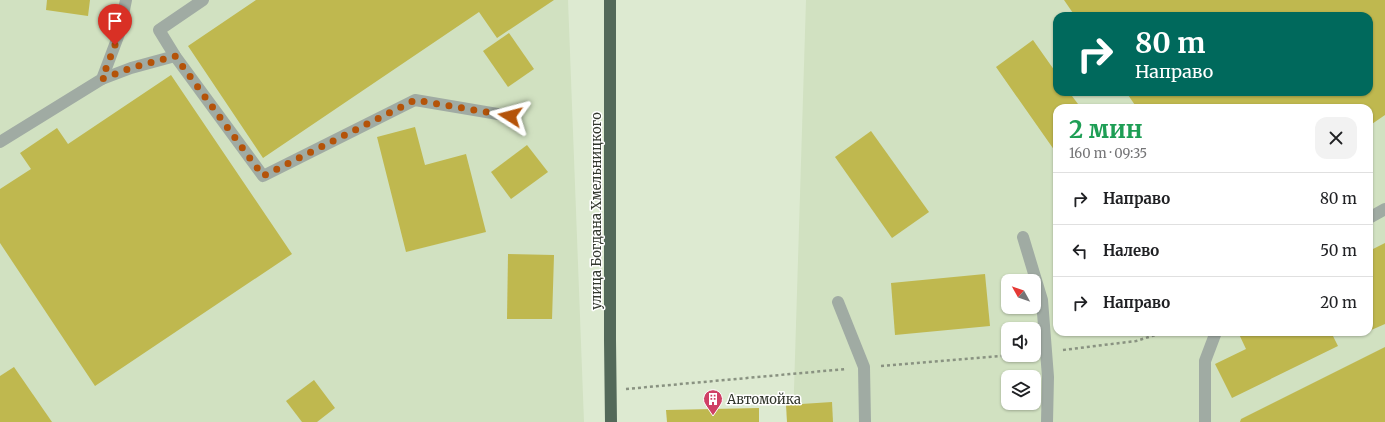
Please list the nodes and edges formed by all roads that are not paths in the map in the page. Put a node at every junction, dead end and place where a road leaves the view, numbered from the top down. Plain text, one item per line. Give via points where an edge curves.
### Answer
1 (126, 0) edge
2 (203, 0) edge
3 (610, 0) edge
4 (175, 56) junction
5 (102, 79) junction
6 (510, 116) dead end
7 (0, 142) edge
8 (1385, 209) edge
9 (1373, 216) edge
10 (1022, 237) dead end
11 (838, 302) dead end
12 (1214, 336) edge
13 (611, 422) edge
14 (865, 422) edge
15 (1047, 422) edge
16 (1205, 422) edge

1 - 5 lane via 119,34
2 - 4 lane via 159,30
3 - 13 highway, улица Богдана Хмельницкого
4 - 5 lane
4 - 6 lane via 263,176 415,100
5 - 7 lane
8 - 9 lane
10 - 15 lane via 1042,300 1048,377
11 - 14 lane via 864,367
12 - 16 lane via 1204,361

